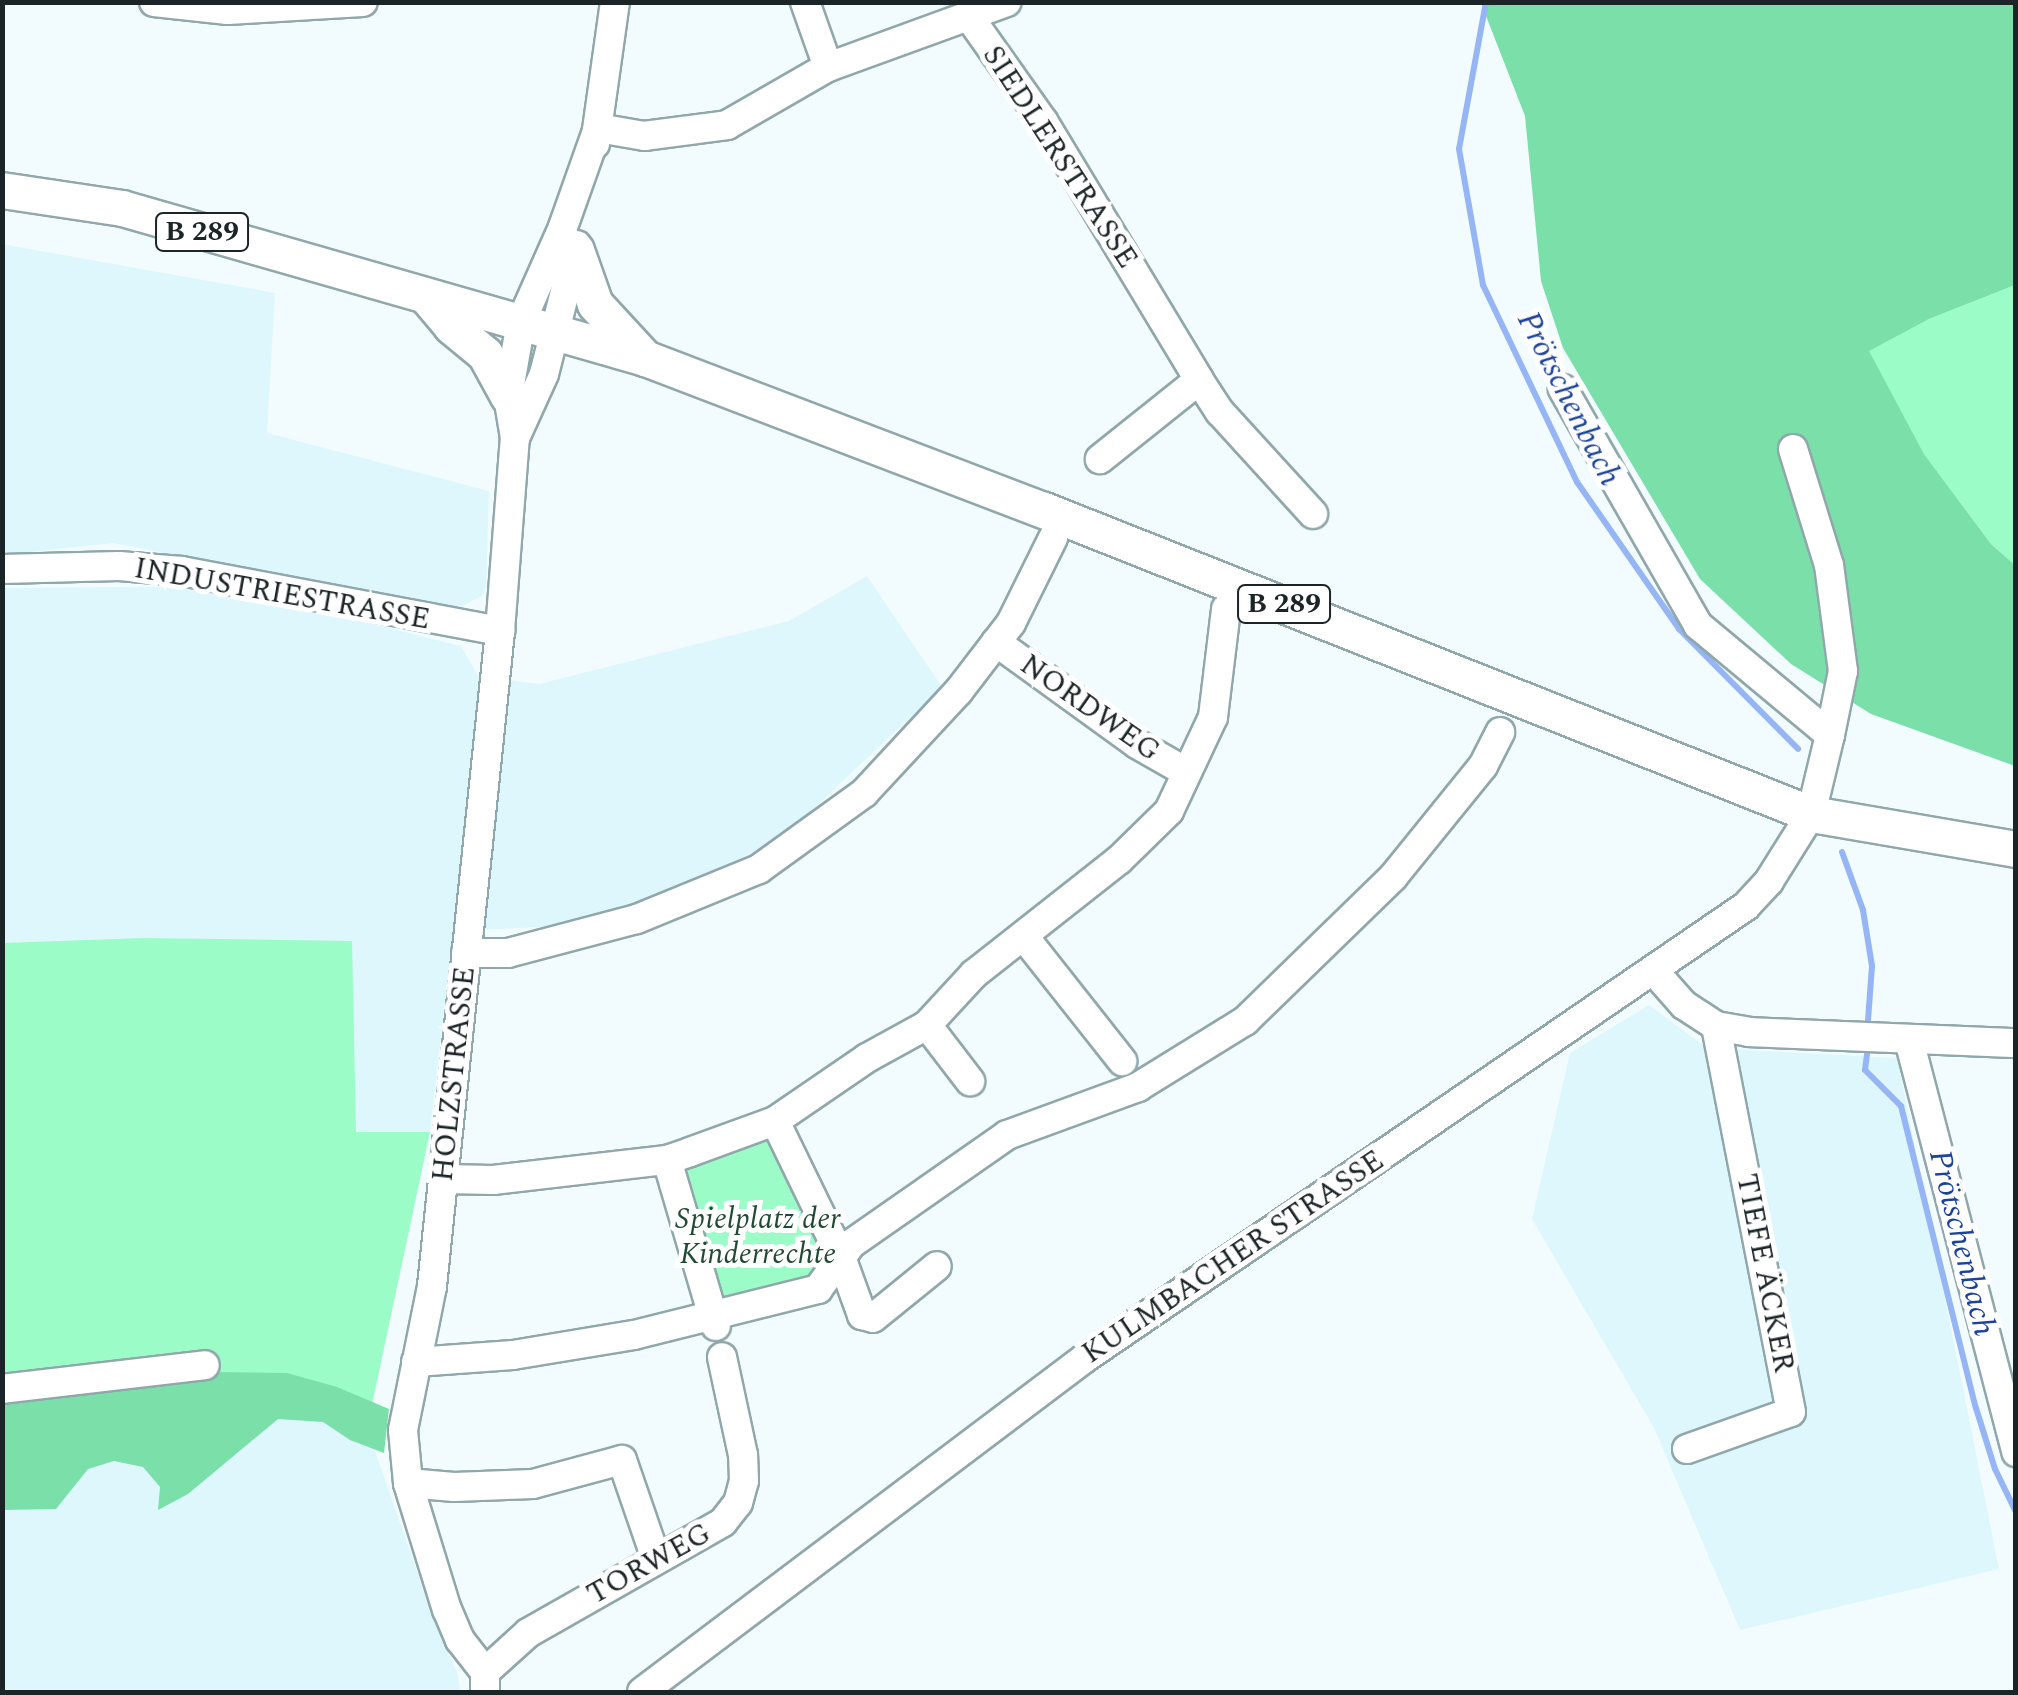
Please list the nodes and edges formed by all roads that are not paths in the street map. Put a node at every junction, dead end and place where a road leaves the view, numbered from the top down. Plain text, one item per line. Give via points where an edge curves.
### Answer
1 (154, 2) edge
2 (363, 2) edge
3 (616, 2) edge
4 (805, 2) edge
5 (1007, 2) edge
6 (970, 18) junction
7 (828, 67) junction
8 (598, 128) junction
9 (2, 190) edge
10 (576, 250) junction
11 (426, 296) junction
12 (521, 322) junction
13 (556, 332) junction
14 (645, 358) junction
15 (1199, 380) junction
16 (1562, 389) dead end
17 (508, 396) junction
18 (515, 438) junction
19 (1793, 450) dead end
20 (1100, 459) dead end
21 (1313, 514) dead end
22 (1053, 538) dead end
23 (2, 569) edge
24 (1226, 609) dead end
25 (500, 630) junction
26 (996, 642) junction
27 (1500, 732) dead end
28 (1830, 735) junction
29 (1186, 772) junction
30 (1811, 814) junction
31 (2016, 849) edge
32 (1025, 938) junction
33 (466, 953) junction
34 (1653, 970) junction
35 (927, 1025) junction
36 (1716, 1026) junction
37 (1909, 1040) junction
38 (2016, 1043) edge
39 (1122, 1061) dead end
40 (970, 1081) dead end
41 (776, 1121) junction
42 (668, 1160) junction
43 (444, 1180) junction
44 (841, 1258) junction
45 (937, 1266) dead end
46 (716, 1321) junction
47 (722, 1357) dead end
48 (416, 1362) junction
49 (206, 1365) dead end
50 (2, 1389) edge
51 (1687, 1449) dead end
52 (2016, 1452) edge
53 (408, 1482) junction
54 (656, 1558) junction
55 (485, 1682) edge
56 (642, 1692) edge

1 - 2 street via 228,10
3 - 8 street
4 - 7 street
5 - 6 street
6 - 7 street, SIEDLERSTRASSE
6 - 15 street, SIEDLERSTRASSE via 1043,121
7 - 8 street, SIEDLERSTRASSE via 727,125 644,136
8 - 10 street, HOLZSTRASSE
8 - 12 street, HOLZSTRASSE
9 - 11 main road, B 289 via 122,208
10 - 13 street, HOLZSTRASSE
10 - 14 main road, B 289 via 594,304
11 - 12 main road, B 289
11 - 17 main road via 485,354
12 - 13 main road, B 289
12 - 17 street, HOLZSTRASSE
13 - 14 main road, B 289
13 - 18 street, HOLZSTRASSE
14 - 30 main road, B 289
15 - 20 street
15 - 21 street, SIEDLERSTRASSE
16 - 28 street via 1698,625
17 - 18 street, HOLZSTRASSE
18 - 25 street, HOLZSTRASSE
19 - 28 street, KULMBACHER STRASSE via 1829,565 1843,671
22 - 26 street
23 - 25 street, INDUSTRIESTRASSE via 182,572
24 - 29 street via 1213,717
25 - 33 street, HOLZSTRASSE
26 - 29 street, NORDWEG
26 - 33 street via 864,793 760,869 637,919 508,953
27 - 44 street via 1483,766 1392,877 1245,1021 1138,1087 1007,1134 851,1244
28 - 30 street, KULMBACHER STRASSE
29 - 32 street via 1168,812
30 - 31 main road, B 289
30 - 34 street, KULMBACHER STRASSE via 1746,906
32 - 35 street via 974,974
32 - 39 street
33 - 43 street, HOLZSTRASSE
34 - 36 street
34 - 56 street, KULMBACHER STRASSE via 1085,1358
35 - 40 street
35 - 41 street
36 - 37 street
36 - 51 street, TIEFE ÄCKER via 1790,1412
37 - 38 street
37 - 52 street
41 - 42 street
41 - 44 street
42 - 43 street
42 - 46 street
43 - 48 street, HOLZSTRASSE
44 - 45 street via 862,1315 873,1318
44 - 46 street via 818,1290
46 - 48 street via 513,1355
47 - 54 street, TORWEG via 742,1456 738,1503 723,1522
48 - 53 street, HOLZSTRASSE via 403,1430
49 - 50 street
53 - 54 street via 533,1484 622,1460
53 - 55 street, HOLZSTRASSE via 447,1610
54 - 55 street, TORWEG via 528,1633

